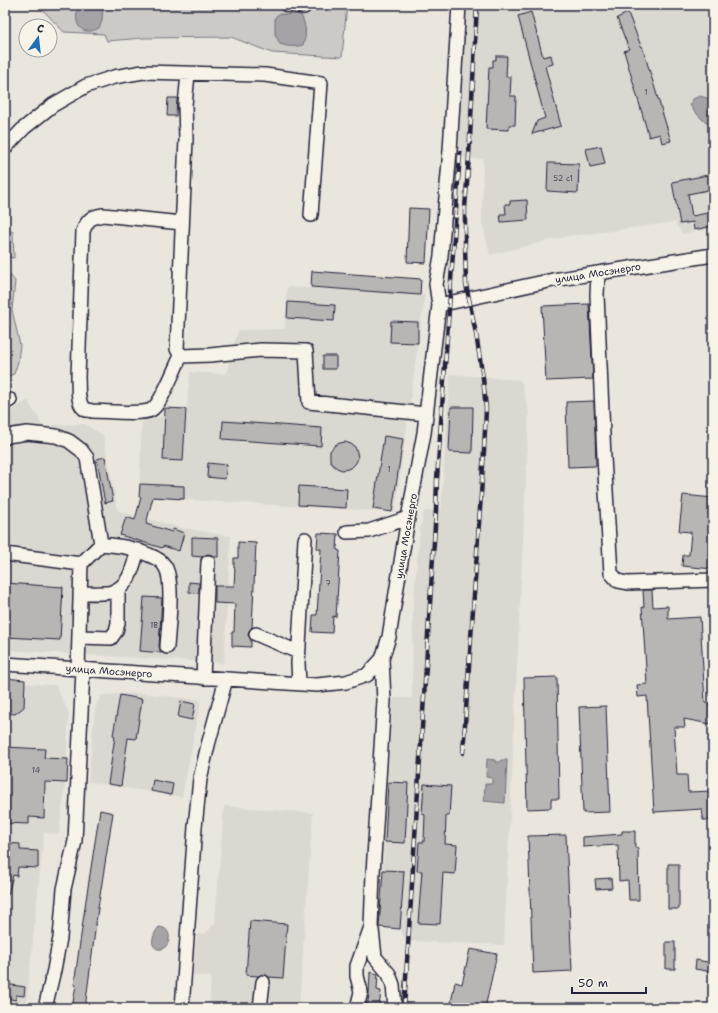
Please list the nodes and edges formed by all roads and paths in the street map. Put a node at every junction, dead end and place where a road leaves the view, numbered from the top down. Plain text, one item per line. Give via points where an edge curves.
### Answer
1 (287, 5) edge
2 (460, 5) edge
3 (304, 6) dead end
4 (188, 74) junction
5 (5, 148) edge
6 (311, 215) dead end
7 (182, 223) junction
8 (713, 255) edge
9 (598, 273) junction
10 (439, 305) junction
11 (181, 356) junction
12 (426, 414) junction
13 (5, 438) edge
14 (408, 518) junction
15 (347, 532) dead end
16 (304, 540) dead end
17 (102, 544) junction
18 (138, 550) junction
19 (5, 554) edge
20 (208, 562) dead end
21 (81, 564) junction
22 (713, 580) edge
23 (118, 589) junction
24 (80, 593) junction
25 (256, 634) dead end
26 (79, 638) junction
27 (167, 647) dead end
28 (298, 652) junction
29 (382, 659) junction
30 (5, 664) edge
31 (80, 669) junction
32 (203, 678) junction
33 (226, 679) junction
34 (299, 684) junction
35 (371, 927) junction
36 (263, 982) dead end
37 (45, 1008) edge
38 (182, 1008) edge
39 (260, 1008) edge
40 (357, 1008) edge
41 (395, 1008) edge

1 - 3 street
2 - 10 street via 441,256 436,284
4 - 5 street via 143,72 86,86 53,105 24,128
4 - 6 street via 265,75 321,83
4 - 7 street
7 - 11 street via 177,349
7 - 11 street via 103,215 87,222 83,230 78,371 81,406 92,411 144,412 153,409 159,402
8 - 9 street, улица Мосэнерго
9 - 10 street, улица Мосэнерго via 553,280
9 - 22 street via 604,458 611,573 618,581 628,583
10 - 12 street, улица Мосэнерго
11 - 12 street via 261,350 306,350 308,402
12 - 14 street, улица Мосэнерго
13 - 17 street via 27,433 56,436 81,450 86,458
14 - 15 street via 369,531
14 - 29 street, улица Мосэнерго via 389,637
16 - 28 street
17 - 18 street
17 - 21 street
18 - 23 street via 130,577
18 - 27 street via 155,558 164,565 169,574
19 - 21 street
20 - 32 street
21 - 24 street
23 - 24 street via 114,592
23 - 26 street via 118,623 111,638
24 - 26 street
25 - 28 street
26 - 31 street
28 - 34 street
29 - 34 street, улица Мосэнерго via 367,675 346,682
29 - 35 street via 384,702
30 - 31 street, улица Мосэнерго
31 - 32 street, улица Мосэнерго
31 - 37 street via 75,841 64,889 60,938
32 - 33 street, улица Мосэнерго
33 - 34 street, улица Мосэнерго
33 - 38 street via 200,779
35 - 40 street via 357,966 360,992
35 - 41 street via 374,957 388,974 393,985
36 - 39 street

